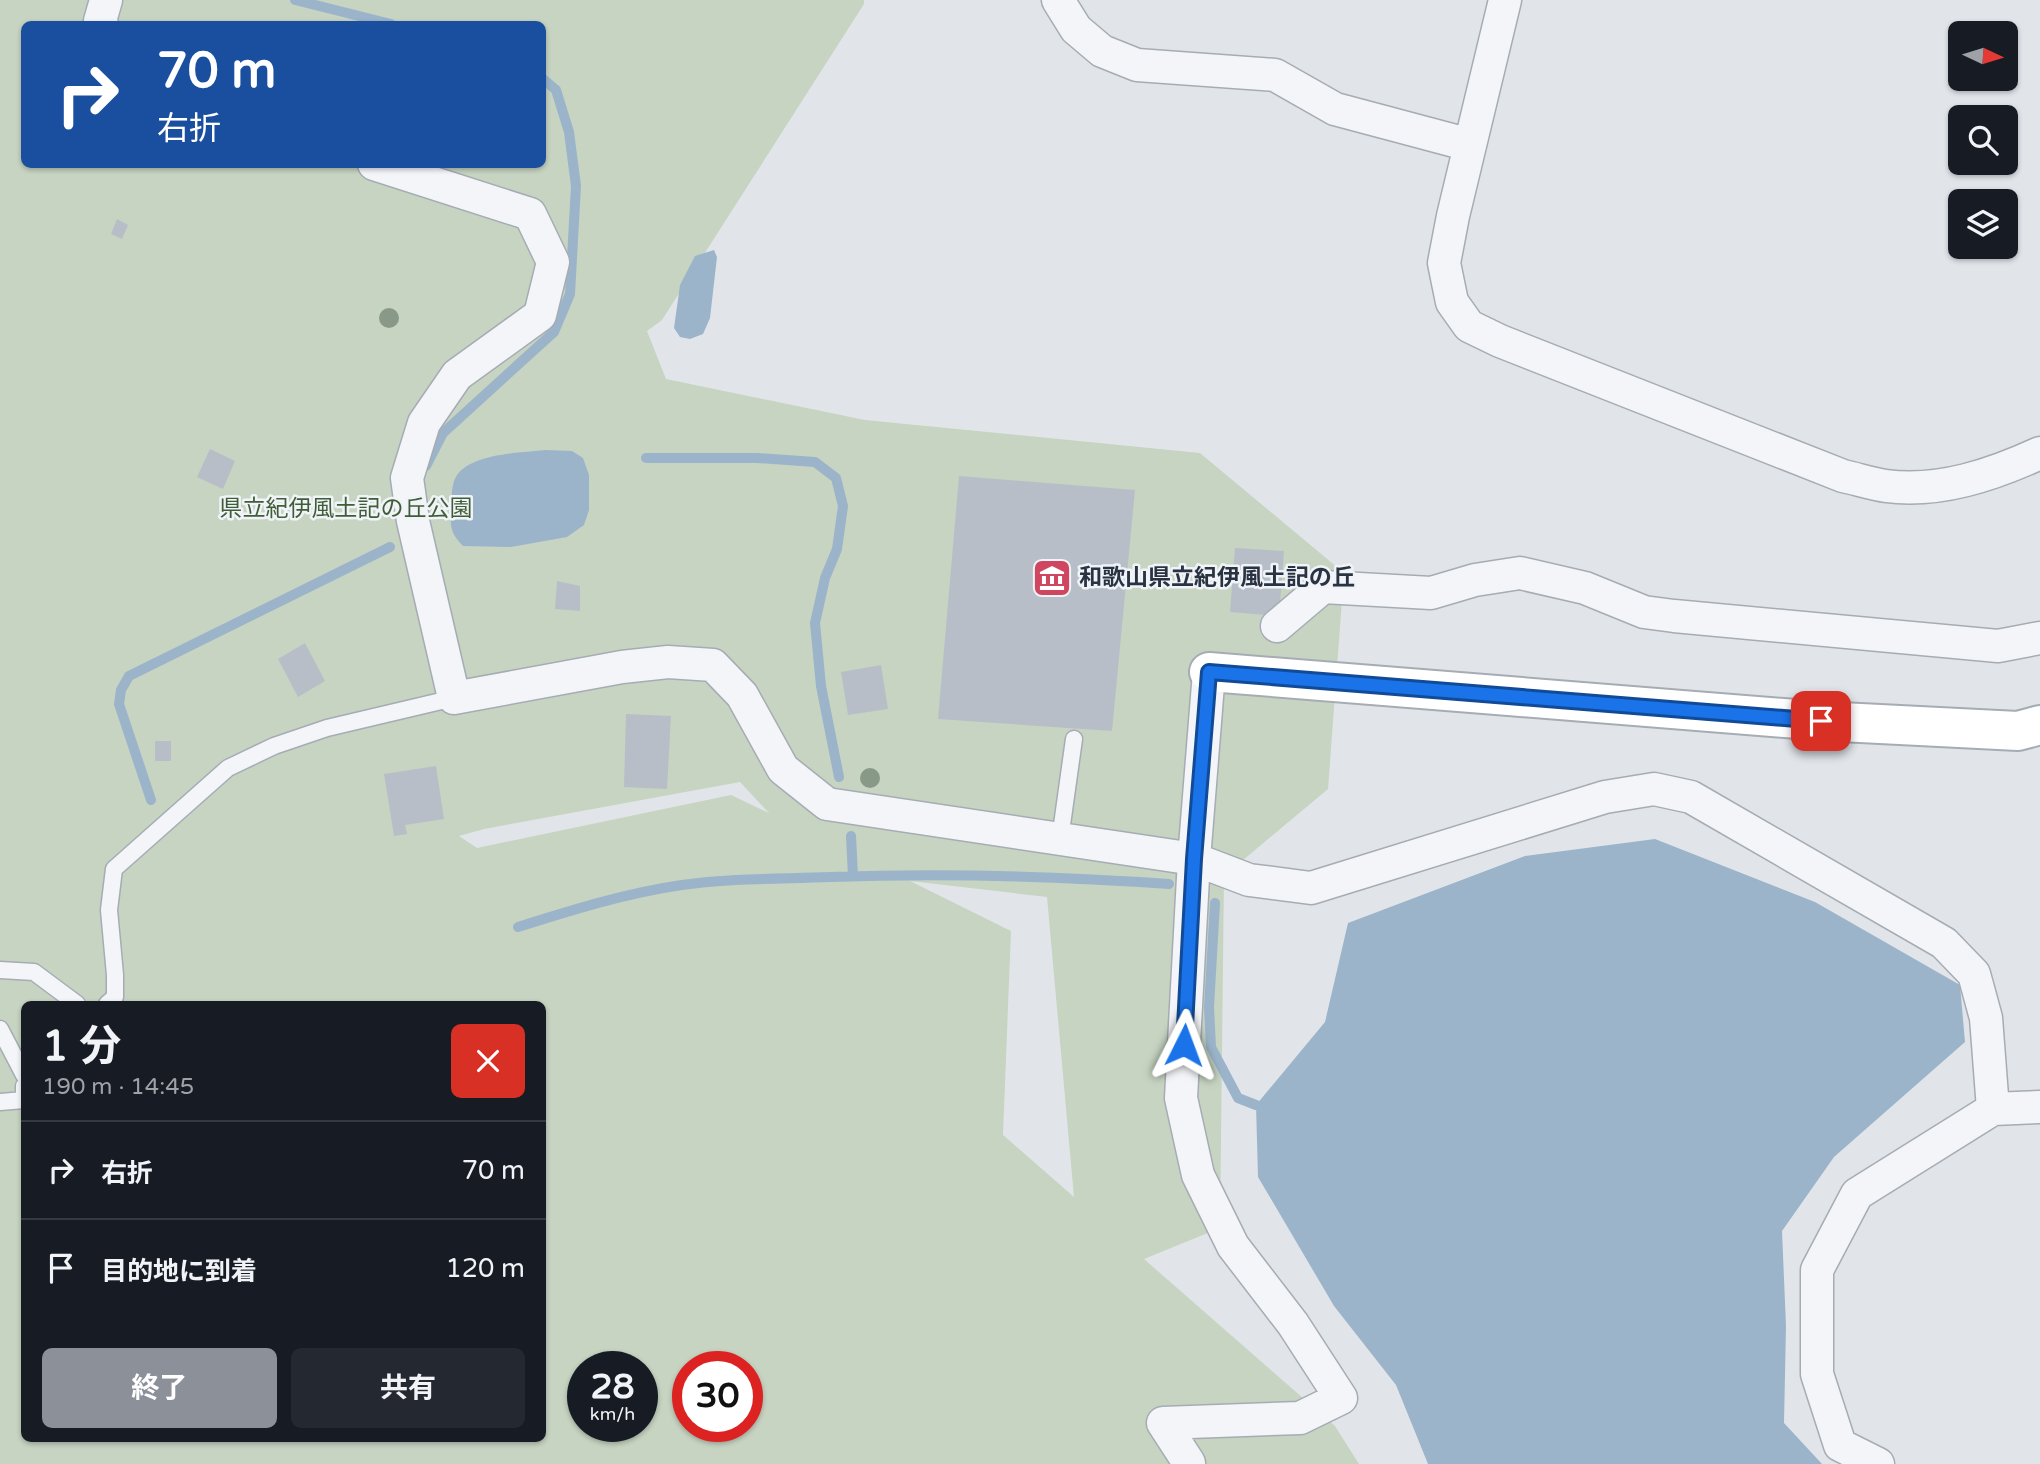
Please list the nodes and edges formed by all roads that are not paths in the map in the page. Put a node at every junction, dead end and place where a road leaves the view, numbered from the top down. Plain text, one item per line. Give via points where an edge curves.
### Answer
1 (106, 0) edge
2 (1058, 0) edge
3 (1505, 0) edge
4 (100, 21) edge
5 (1470, 145) junction
6 (386, 168) edge
7 (2040, 453) edge
8 (1277, 626) dead end
9 (2040, 638) edge
10 (1209, 672) joint
11 (454, 698) junction
12 (2040, 725) edge
13 (1074, 739) dead end
14 (1060, 839) junction
15 (1194, 859) junction
16 (0, 970) edge
17 (73, 1001) edge
18 (110, 1001) edge
19 (0, 1029) edge
20 (21, 1069) edge
21 (21, 1100) edge
22 (0, 1102) edge
23 (2040, 1107) edge
24 (1993, 1110) junction
25 (1189, 1463) edge
26 (1878, 1464) edge

1 - 4 street
2 - 5 street via 1076,29 1102,51 1137,65 1275,75 1335,109
3 - 5 street
5 - 7 street via 1444,263 1452,302 1469,326 1843,476 1886,486 1967,481
6 - 11 street via 530,214 554,262 540,315 457,375 424,423 407,478
8 - 9 street via 1323,587 1431,593 1520,573 1585,588 1644,612 1664,615 1998,646
10 - 12 street via 1821,721 2018,731
10 - 15 street
11 - 14 street via 622,667 668,662 713,665 742,695 783,769 827,804
11 - 18 lane via 327,728 274,746 217,777 114,869 109,910 116,975
13 - 14 lane
14 - 15 street
15 - 24 street via 1250,880 1311,888 1605,797 1654,789 1691,797 1952,951 1974,974 1986,1018
15 - 25 street via 1181,1098 1198,1175 1233,1246 1293,1324 1341,1398 1300,1418 1163,1423
16 - 17 lane via 34,972
19 - 20 lane
21 - 22 lane
23 - 24 street
24 - 26 street via 1857,1194 1817,1270 1817,1374 1840,1445

